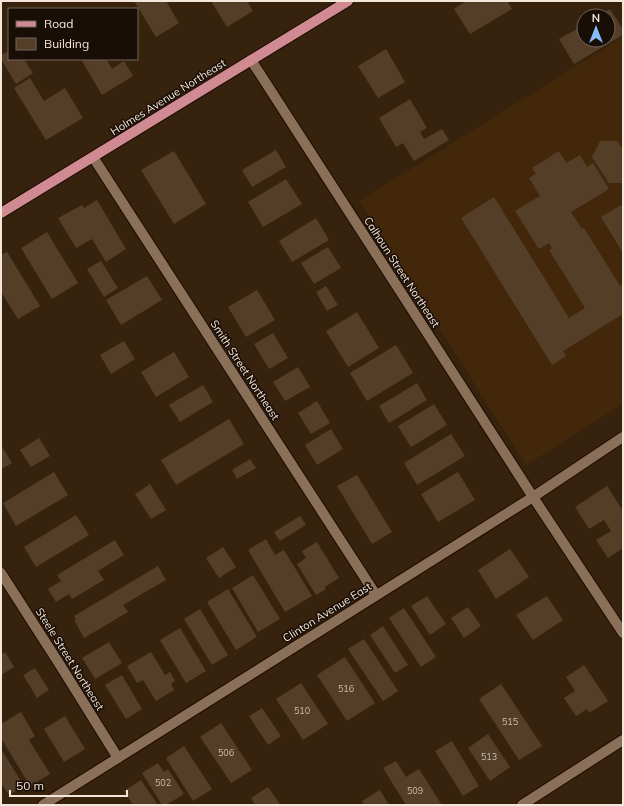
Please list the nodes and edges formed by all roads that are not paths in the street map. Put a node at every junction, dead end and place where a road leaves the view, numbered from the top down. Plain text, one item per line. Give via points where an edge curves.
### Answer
1 (348, 1) edge
2 (251, 60) junction
3 (93, 157) junction
4 (1, 213) edge
5 (623, 437) edge
6 (532, 497) junction
7 (1, 573) edge
8 (376, 595) junction
9 (623, 633) edge
10 (623, 740) edge
11 (118, 758) junction
12 (43, 805) edge
13 (522, 805) edge

1 - 2 main road, Holmes Avenue Northeast
2 - 3 main road, Holmes Avenue Northeast
2 - 6 street, Calhoun Street Northeast
3 - 4 main road, Holmes Avenue Northeast
3 - 8 street, Smith Street Northeast
5 - 6 street, Clinton Avenue East
6 - 8 street, Clinton Avenue East
6 - 9 street, Calhoun Street Northeast
7 - 11 street, Steele Street Northeast
8 - 11 street, Clinton Avenue East
10 - 13 street
11 - 12 street, Clinton Avenue East

